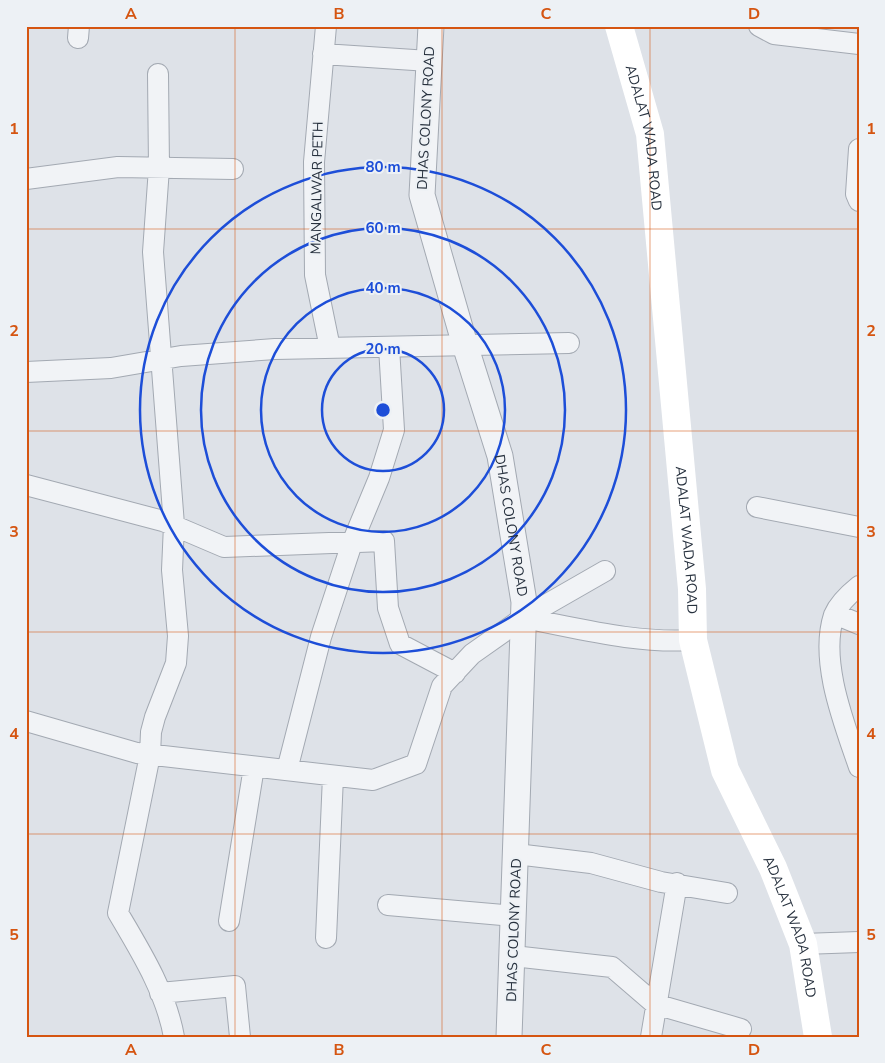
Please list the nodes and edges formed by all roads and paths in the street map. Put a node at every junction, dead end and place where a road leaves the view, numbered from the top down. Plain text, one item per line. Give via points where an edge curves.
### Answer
1 (326, 26) edge
2 (431, 26) edge
3 (619, 26) edge
4 (759, 26) edge
5 (859, 44) edge
6 (323, 54) junction
7 (429, 60) junction
8 (158, 74) dead end
9 (859, 149) edge
10 (159, 168) junction
11 (233, 169) dead end
12 (26, 179) edge
13 (859, 201) edge
14 (569, 343) dead end
15 (465, 345) junction
16 (389, 347) junction
17 (330, 348) junction
18 (162, 359) junction
19 (26, 372) edge
20 (26, 485) edge
21 (757, 507) dead end
22 (174, 525) junction
23 (859, 527) edge
24 (352, 543) junction
25 (605, 571) dead end
26 (859, 586) edge
27 (835, 614) junction
28 (523, 618) junction
29 (859, 624) edge
30 (693, 640) junction
31 (454, 672) junction
32 (26, 721) edge
33 (150, 755) junction
34 (254, 767) junction
35 (859, 767) edge
36 (286, 770) junction
37 (333, 776) junction
38 (516, 854) junction
39 (677, 883) junction
40 (727, 893) dead end
41 (388, 904) dead end
42 (514, 916) junction
43 (229, 921) dead end
44 (326, 938) dead end
45 (859, 942) edge
46 (802, 944) junction
47 (513, 956) junction
48 (160, 993) junction
49 (655, 1004) junction
50 (741, 1029) dead end
51 (174, 1037) edge
52 (240, 1037) edge
53 (509, 1037) edge
54 (651, 1037) edge
55 (818, 1037) edge

1 - 6 street, MANGALWAR PETH
2 - 7 street, DHAS COLONY ROAD
3 - 30 main road, ADALAT WADA ROAD via 650,134 692,589
4 - 5 street via 774,34
6 - 7 street
6 - 17 street, MANGALWAR PETH via 314,162 315,275
7 - 15 street, DHAS COLONY ROAD via 422,195
8 - 10 street
9 - 13 street via 856,194
10 - 11 street
10 - 12 street via 118,167
10 - 18 street via 152,252
14 - 15 street
15 - 16 street
15 - 28 street, DHAS COLONY ROAD via 500,456 524,602
16 - 17 street
16 - 24 street via 394,430 379,478
17 - 18 street via 275,349
18 - 19 street via 111,368
18 - 22 street
20 - 22 street
21 - 23 street
22 - 24 street via 224,547
22 - 33 street via 172,570 178,636 176,663 155,717
24 - 31 street via 384,541 388,608 400,644
24 - 36 street via 321,637
25 - 28 street
26 - 27 street via 846,596
27 - 29 street
27 - 35 street via 830,642 833,675 841,715
28 - 30 street via 613,635 674,642
28 - 31 street via 472,654
28 - 38 street, DHAS COLONY ROAD
30 - 46 main road, ADALAT WADA ROAD via 725,770 773,868
31 - 37 street via 442,686 416,764 373,780
32 - 33 street
33 - 34 street
33 - 48 street via 118,913 150,967
34 - 36 street
34 - 43 street
36 - 37 street
37 - 44 street
38 - 39 street via 591,862 661,882
38 - 42 street, DHAS COLONY ROAD
39 - 40 street
39 - 49 street
41 - 42 street
42 - 47 street, DHAS COLONY ROAD
45 - 46 street
46 - 55 main road, ADALAT WADA ROAD
47 - 49 street via 612,967
47 - 53 street, DHAS COLONY ROAD
48 - 51 street
48 - 52 street via 235,986
49 - 50 street
49 - 54 street

